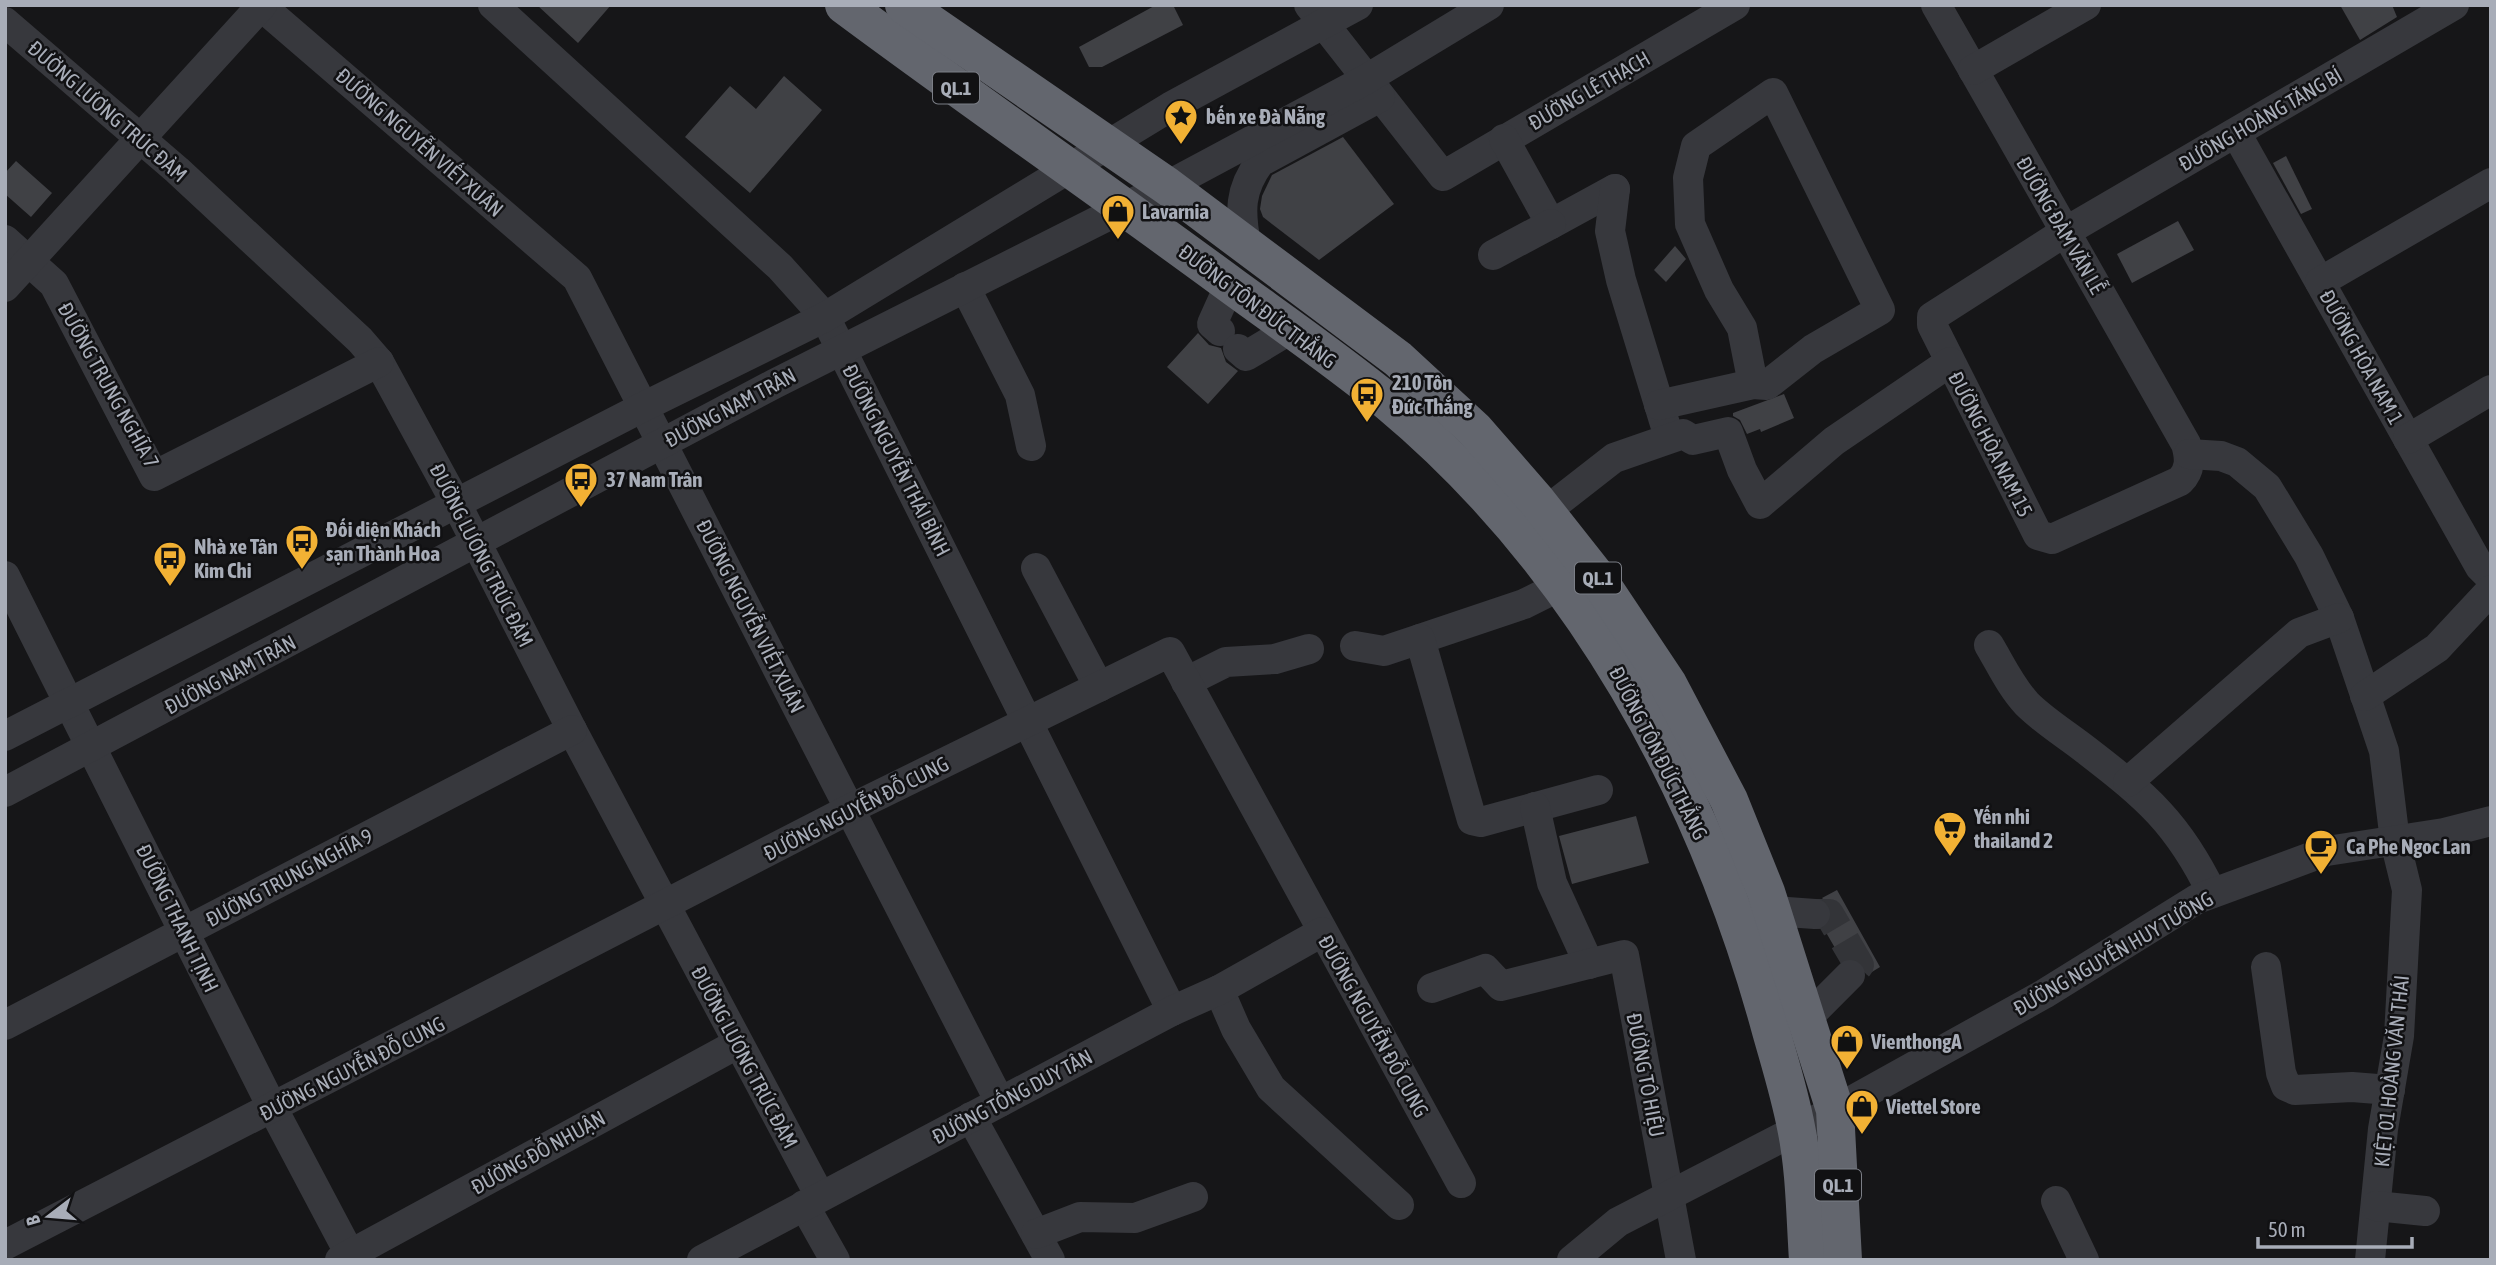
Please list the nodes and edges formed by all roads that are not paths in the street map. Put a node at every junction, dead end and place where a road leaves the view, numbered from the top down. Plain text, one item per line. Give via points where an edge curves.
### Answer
1 (493, 5) edge
2 (844, 5) edge
3 (904, 5) edge
4 (1358, 5) edge
5 (1735, 5) edge
6 (1936, 5) edge
7 (2086, 5) edge
8 (2454, 5) edge
9 (261, 6) edge
10 (1476, 8) edge
11 (1315, 15) edge
12 (5, 22) edge
13 (1973, 70) junction
14 (1373, 88) junction
15 (2236, 133) junction
16 (141, 138) junction
17 (1504, 139) junction
18 (1108, 145) junction
19 (1069, 169) junction
20 (2491, 183) edge
21 (1167, 186) junction
22 (1126, 208) junction
23 (1551, 224) junction
24 (2065, 232) junction
25 (5, 240) edge
26 (1246, 244) junction
27 (1493, 255) dead end
28 (30, 261) junction
29 (2320, 282) junction
30 (1230, 284) junction
31 (5, 287) edge
32 (965, 287) junction
33 (825, 317) junction
34 (1291, 329) junction
35 (841, 349) junction
36 (379, 362) junction
37 (1950, 362) junction
38 (1753, 384) junction
39 (2491, 390) edge
40 (1659, 405) junction
41 (645, 406) junction
42 (1669, 438) junction
43 (2408, 439) junction
44 (663, 443) junction
45 (1031, 446) dead end
46 (2187, 449) junction
47 (457, 505) junction
48 (1546, 511) junction
49 (476, 542) junction
50 (1036, 568) dead end
51 (5, 576) edge
52 (2491, 578) edge
53 (1562, 585) junction
54 (2491, 590) edge
55 (2339, 618) junction
56 (1420, 639) junction
57 (1989, 645) dead end
58 (1355, 646) dead end
59 (1309, 649) dead end
60 (1186, 682) junction
61 (1099, 687) junction
62 (2365, 696) junction
63 (71, 702) junction
64 (1029, 720) junction
65 (572, 730) junction
66 (5, 736) edge
67 (94, 747) junction
68 (2128, 782) junction
69 (1598, 790) dead end
70 (5, 792) edge
71 (1729, 800) junction
72 (1535, 807) junction
73 (850, 809) junction
74 (1694, 817) junction
75 (2491, 821) edge
76 (2395, 841) junction
77 (2212, 893) junction
78 (665, 906) junction
79 (1773, 911) junction
80 (1815, 914) tunnel mouth
81 (185, 931) junction
82 (1322, 932) junction
83 (1588, 964) junction
84 (2266, 967) dead end
85 (1850, 975) dead end
86 (1432, 988) dead end
87 (1219, 990) junction
88 (1172, 1011) junction
89 (1807, 1018) junction
90 (5, 1025) edge
91 (737, 1044) junction
92 (2390, 1090) junction
93 (1000, 1102) junction
94 (273, 1109) junction
95 (1835, 1110) junction
96 (971, 1117) junction
97 (1797, 1130) junction
98 (1461, 1183) dead end
99 (1669, 1195) junction
100 (1193, 1197) dead end
101 (812, 1201) junction
102 (2056, 1201) dead end
103 (1399, 1205) dead end
104 (2376, 1206) junction
105 (2425, 1210) dead end
106 (1036, 1234) junction
107 (5, 1245) edge
108 (348, 1258) edge
109 (702, 1260) edge
110 (835, 1260) edge
111 (1050, 1260) edge
112 (1572, 1260) edge
113 (1681, 1260) edge
114 (1808, 1260) edge
115 (1843, 1260) edge
116 (2084, 1260) edge
117 (2370, 1260) edge

1 - 33 street, ĐƯỜNG NGUYỄN THÁI BÌNH via 780,267
2 - 19 highway, ĐƯỜNG TÔN ĐỨC THẮNG / QL.1
3 - 18 highway, ĐƯỜNG TÔN ĐỨC THẮNG / QL.1
4 - 11 street
5 - 17 street, ĐƯỜNG LÊ THẠCH
6 - 13 street, ĐƯỜNG ĐÀM VĂN LỄ
7 - 13 street
8 - 15 street, ĐƯỜNG HOÀNG TĂNG BÍ
9 - 16 street
9 - 41 street, ĐƯỜNG NGUYỄN VIẾT XUÂN via 577,278
10 - 14 street
11 - 14 street
11 - 18 street
12 - 16 street, ĐƯỜNG LƯƠNG TRÚC ĐÀM
13 - 24 street, ĐƯỜNG ĐÀM VĂN LỄ
14 - 17 street, ĐƯỜNG LÊ THẠCH via 1443,176
14 - 21 street
14 - 26 street via 1259,162 1241,197
15 - 24 street, ĐƯỜNG HOÀNG TĂNG BÍ
15 - 29 street, ĐƯỜNG HÒA NAM 1
16 - 28 street
16 - 36 street, ĐƯỜNG LƯƠNG TRÚC ĐÀM
17 - 23 street
18 - 19 street, ĐƯỜNG NAM TRÂN
18 - 21 highway, ĐƯỜNG TÔN ĐỨC THẮNG / QL.1
19 - 22 highway, ĐƯỜNG TÔN ĐỨC THẮNG / QL.1
19 - 33 street, ĐƯỜNG NAM TRÂN
20 - 29 street
21 - 22 street, ĐƯỜNG NAM TRÂN
21 - 26 highway, ĐƯỜNG TÔN ĐỨC THẮNG / QL.1
22 - 30 highway, ĐƯỜNG TÔN ĐỨC THẮNG / QL.1
22 - 32 street, ĐƯỜNG NAM TRÂN
23 - 27 street
23 - 40 street via 1615,189 1610,231
24 - 37 street, ĐƯỜNG HÒA NAM 15 via 1932,317 1931,326
24 - 46 street, ĐƯỜNG ĐÀM VĂN LỄ
25 - 28 street, ĐƯỜNG TRUNG NGHĨA 7
26 - 48 highway, ĐƯỜNG TÔN ĐỨC THẮNG / QL.1 via 1398,359 1475,430
28 - 31 street
28 - 36 street, ĐƯỜNG TRUNG NGHĨA 7 via 54,284 154,476
29 - 43 street, ĐƯỜNG HÒA NAM 1
30 - 34 highway, ĐƯỜNG TÔN ĐỨC THẮNG / QL.1
30 - 34 street via 1212,324 1246,356
32 - 35 street, ĐƯỜNG NAM TRÂN
32 - 45 street via 1020,395
33 - 35 street, ĐƯỜNG NGUYỄN THÁI BÌNH
33 - 41 street, ĐƯỜNG NAM TRÂN
34 - 53 highway, ĐƯỜNG TÔN ĐỨC THẮNG / QL.1 via 1388,403 1451,462
35 - 44 street, ĐƯỜNG NAM TRÂN
35 - 64 street, ĐƯỜNG NGUYỄN THÁI BÌNH
36 - 47 street, ĐƯỜNG LƯƠNG TRÚC ĐÀM
37 - 42 street via 1834,441 1760,503 1728,432 1693,440 1683,434
37 - 46 street, ĐƯỜNG HÒA NAM 15 via 2038,536 2044,539 2180,481 2189,468
38 - 38 street via 1742,328 1719,290 1690,224 1688,178 1696,146 1773,93 1881,310 1813,349 1767,385
38 - 40 street
39 - 43 street
40 - 42 street
41 - 44 street, ĐƯỜNG NGUYỄN VIẾT XUÂN
41 - 47 street, ĐƯỜNG NAM TRÂN
42 - 48 street via 1614,458
43 - 52 street, ĐƯỜNG HÒA NAM 1 via 2480,567
44 - 49 street, ĐƯỜNG NAM TRÂN
44 - 73 street, ĐƯỜNG NGUYỄN VIẾT XUÂN
46 - 55 street via 2237,462 2267,487 2309,556
47 - 49 street, ĐƯỜNG LƯƠNG TRÚC ĐÀM
47 - 63 street, ĐƯỜNG NAM TRÂN
48 - 71 highway, ĐƯỜNG TÔN ĐỨC THẮNG / QL.1 via 1636,633
49 - 65 street, ĐƯỜNG LƯƠNG TRÚC ĐÀM
49 - 67 street, ĐƯỜNG NAM TRÂN
50 - 61 street
51 - 63 street, ĐƯỜNG THANH TỊNH
53 - 56 street via 1524,604
53 - 74 highway, ĐƯỜNG TÔN ĐỨC THẮNG / QL.1 via 1637,699
54 - 62 street via 2437,648
55 - 62 street
55 - 68 street via 2299,633
56 - 58 street via 1384,651
56 - 72 street via 1470,817 1481,822
57 - 68 street via 2027,704
59 - 60 street via 1275,659 1226,662
60 - 61 street, ĐƯỜNG NGUYỄN ĐỖ CUNG via 1170,652
60 - 82 street, ĐƯỜNG NGUYỄN ĐỖ CUNG
61 - 64 street, ĐƯỜNG NGUYỄN ĐỖ CUNG
62 - 76 street via 2384,751
63 - 66 street, ĐƯỜNG NAM TRÂN
63 - 67 street, ĐƯỜNG THANH TỊNH
64 - 73 street, ĐƯỜNG NGUYỄN ĐỖ CUNG
64 - 88 street, ĐƯỜNG NGUYỄN THÁI BÌNH
65 - 78 street, ĐƯỜNG LƯƠNG TRÚC ĐÀM
65 - 81 street, ĐƯỜNG TRUNG NGHĨA 9
67 - 70 street, ĐƯỜNG NAM TRÂN
67 - 81 street, ĐƯỜNG THANH TỊNH
68 - 77 street via 2183,838
69 - 72 street
71 - 74 highway
71 - 79 highway, ĐƯỜNG TÔN ĐỨC THẮNG / QL.1
72 - 83 street via 1552,883
73 - 78 street, ĐƯỜNG NGUYỄN ĐỖ CUNG
73 - 93 street, ĐƯỜNG NGUYỄN VIẾT XUÂN
74 - 97 highway, ĐƯỜNG TÔN ĐỨC THẮNG / QL.1 via 1741,932
75 - 76 street, ĐƯỜNG NGUYỄN HUY TƯỞNG
76 - 77 street, ĐƯỜNG NGUYỄN HUY TƯỞNG via 2327,851
76 - 92 street, KIỆT 01 HOÀNG VĂN THÁI via 2407,890 2399,1035
77 - 95 street, ĐƯỜNG NGUYỄN HUY TƯỞNG via 2044,994
78 - 91 street, ĐƯỜNG LƯƠNG TRÚC ĐÀM
78 - 94 street, ĐƯỜNG NGUYỄN ĐỖ CUNG
79 - 80 street
79 - 89 highway, ĐƯỜNG TÔN ĐỨC THẮNG / QL.1
81 - 90 street, ĐƯỜNG TRUNG NGHĨA 9
81 - 94 street, ĐƯỜNG THANH TỊNH
82 - 87 street, ĐƯỜNG TỐNG DUY TÂN
82 - 98 street, ĐƯỜNG NGUYỄN ĐỖ CUNG
83 - 86 street via 1501,986 1485,970
83 - 99 street, ĐƯỜNG TÔ HIỆU via 1624,955
84 - 92 street via 2286,1086 2295,1090
85 - 89 street
87 - 88 street, ĐƯỜNG TỐNG DUY TÂN
87 - 103 street via 1236,1029 1276,1095
88 - 93 street, ĐƯỜNG TỐNG DUY TÂN
89 - 95 highway, ĐƯỜNG TÔN ĐỨC THẮNG / QL.1
91 - 101 street, ĐƯỜNG LƯƠNG TRÚC ĐÀM
91 - 108 street, ĐƯỜNG ĐỖ NHUẬN
92 - 104 street, KIỆT 01 HOÀNG VĂN THÁI
93 - 96 street, ĐƯỜNG TỐNG DUY TÂN
94 - 107 street, ĐƯỜNG NGUYỄN ĐỖ CUNG
94 - 108 street, ĐƯỜNG THANH TỊNH
95 - 97 street, ĐƯỜNG NGUYỄN HUY TƯỞNG
95 - 115 highway, ĐƯỜNG TÔN ĐỨC THẮNG / QL.1
96 - 101 street, ĐƯỜNG TỐNG DUY TÂN
96 - 106 street
97 - 99 street
97 - 114 highway, ĐƯỜNG TÔN ĐỨC THẮNG / QL.1
99 - 112 street via 1618,1222
99 - 113 street, ĐƯỜNG TÔ HIỆU
100 - 106 street via 1135,1218 1080,1217
101 - 109 street, ĐƯỜNG TỐNG DUY TÂN
101 - 110 street, ĐƯỜNG LƯƠNG TRÚC ĐÀM
102 - 116 street
104 - 105 street
104 - 117 street, KIỆT 01 HOÀNG VĂN THÁI
106 - 111 street

